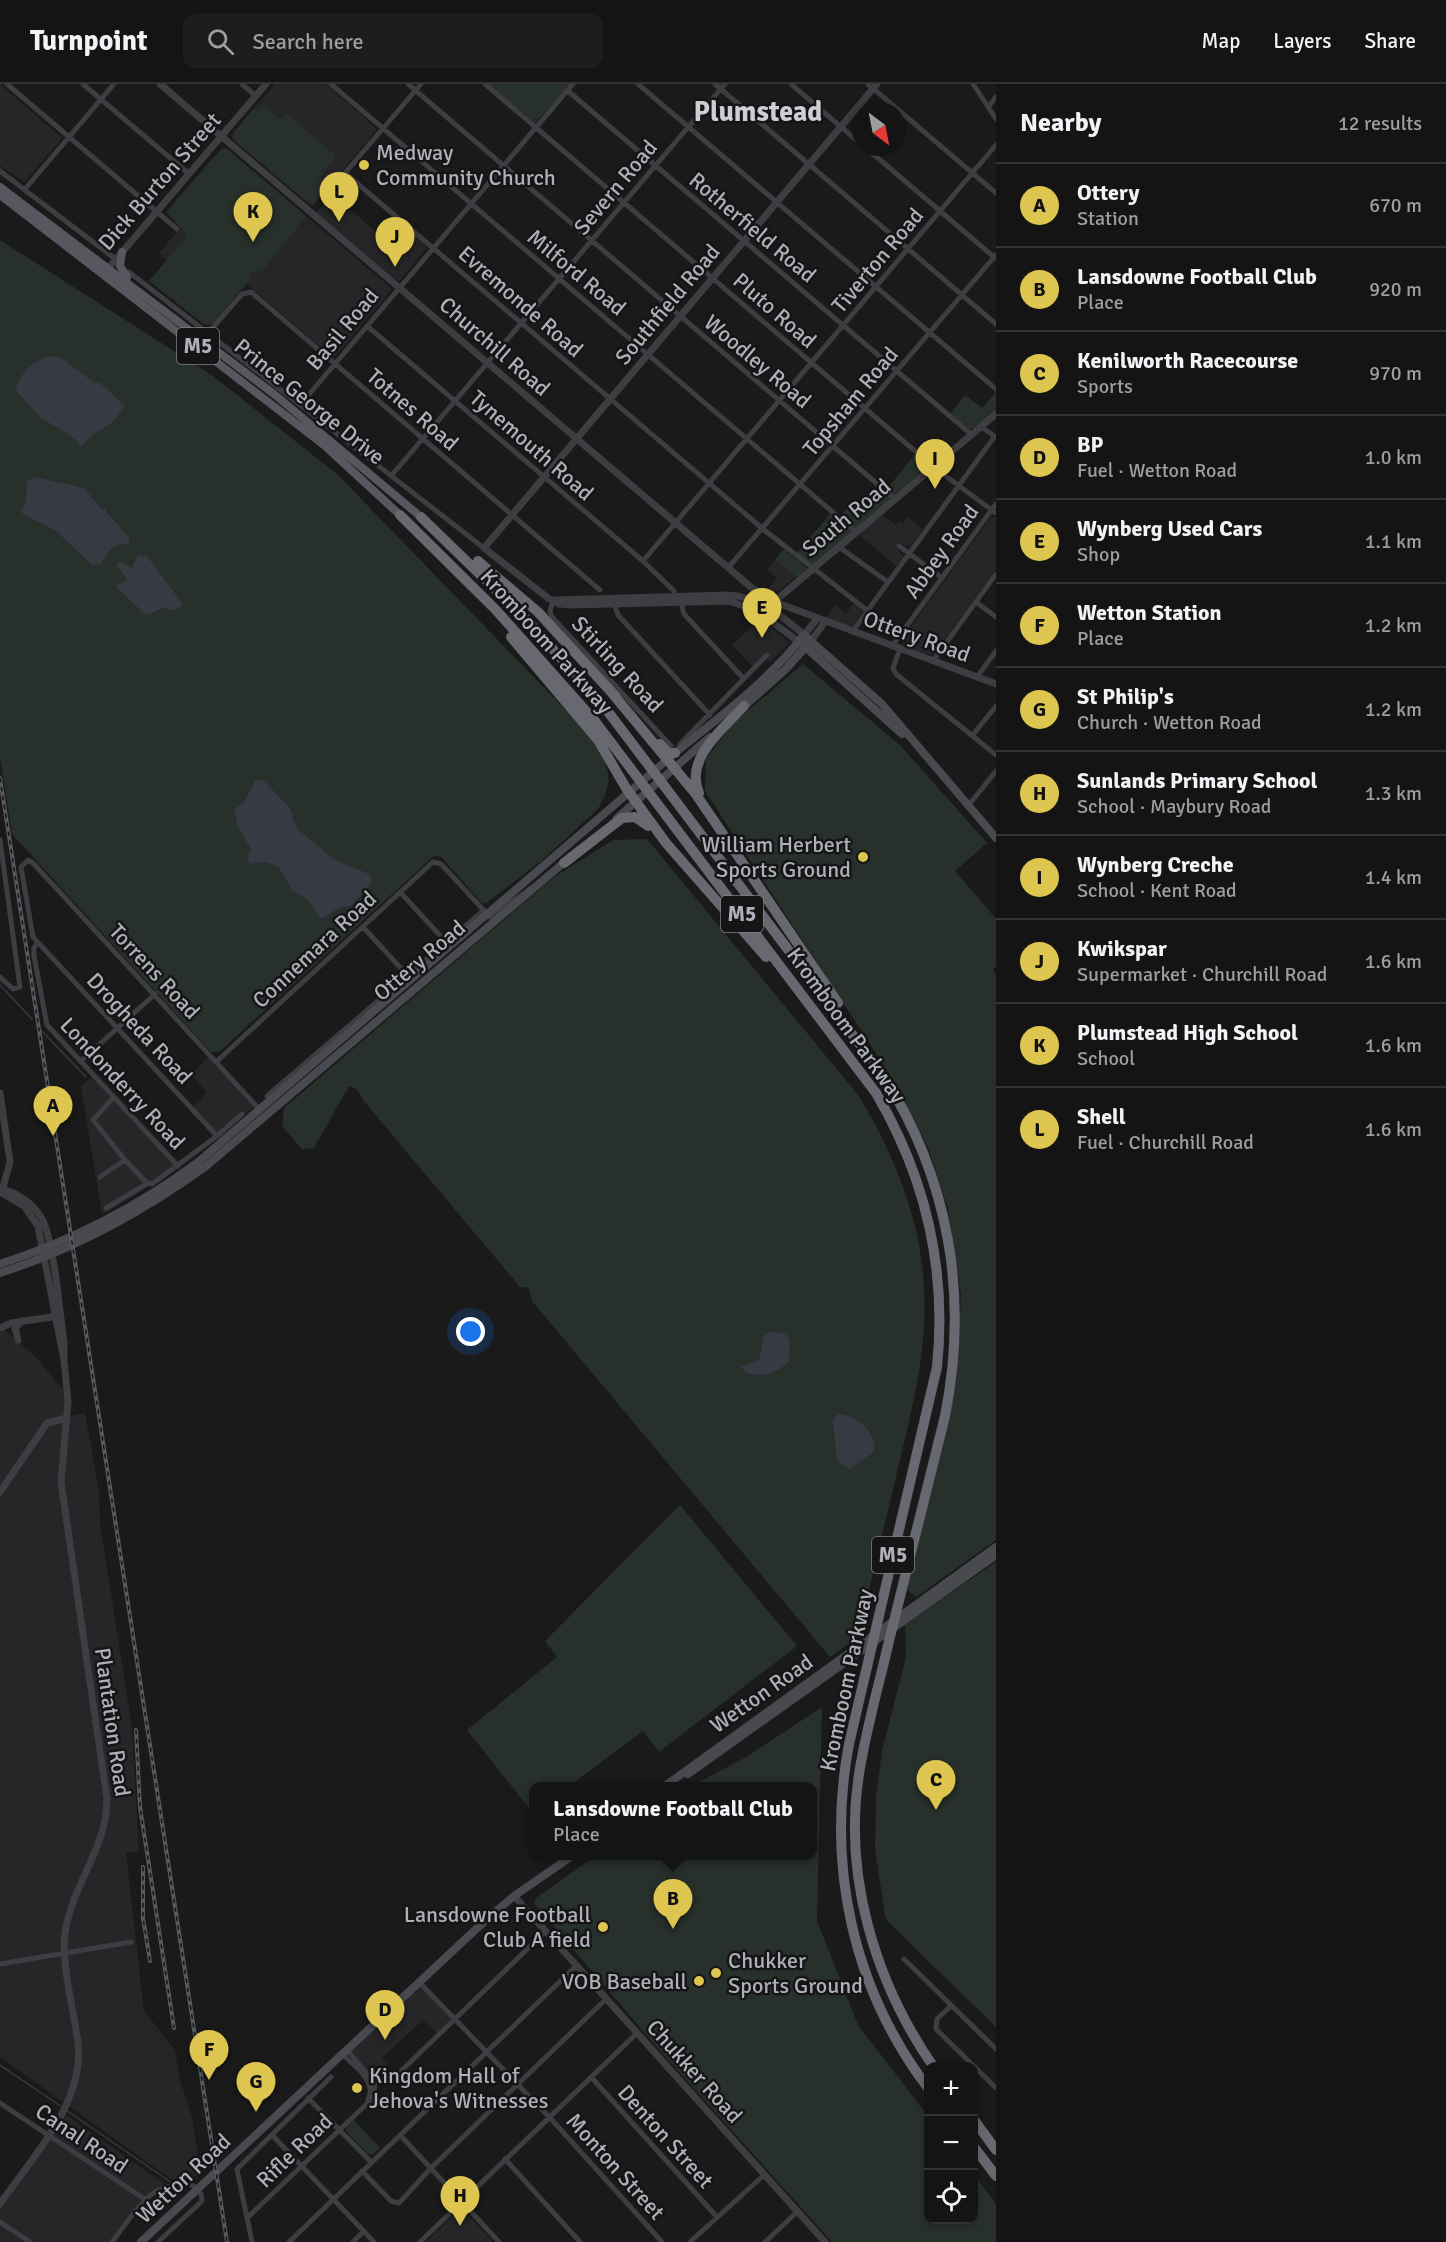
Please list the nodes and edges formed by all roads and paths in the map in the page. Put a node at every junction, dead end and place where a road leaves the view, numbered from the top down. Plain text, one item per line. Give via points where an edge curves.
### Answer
1 (7, 84) edge
2 (83, 84) edge
3 (114, 84) edge
4 (160, 84) edge
5 (242, 84) edge
6 (266, 84) edge
7 (331, 84) edge
8 (408, 84) edge
9 (421, 84) edge
10 (485, 84) edge
11 (573, 84) edge
12 (638, 84) edge
13 (715, 84) edge
14 (791, 84) edge
15 (973, 84) edge
16 (723, 86) edge
17 (873, 86) edge
18 (416, 90) junction
19 (568, 91) junction
20 (256, 96) junction
21 (996, 98) edge
22 (101, 99) junction
23 (988, 107) junction
24 (996, 119) edge
25 (536, 127) junction
26 (688, 127) junction
27 (841, 127) junction
28 (383, 128) junction
29 (221, 136) junction
30 (852, 136) edge
31 (69, 137) junction
32 (996, 145) edge
33 (876, 156) edge
34 (656, 165) junction
35 (809, 165) junction
36 (504, 166) junction
37 (0, 171) edge
38 (972, 173) junction
39 (189, 174) junction
40 (0, 187) edge
41 (25, 189) junction
42 (996, 193) edge
43 (0, 195) edge
44 (624, 202) junction
45 (777, 203) junction
46 (471, 204) junction
47 (940, 211) junction
48 (156, 212) junction
49 (177, 229) dead end
50 (592, 240) junction
51 (744, 241) junction
52 (434, 248) junction
53 (908, 249) junction
54 (122, 252) joint
55 (995, 257) edge
56 (112, 266) junction
57 (129, 272) dead end
58 (559, 278) junction
59 (713, 278) junction
60 (876, 286) junction
61 (399, 288) junction
62 (962, 295) junction
63 (680, 316) junction
64 (521, 323) junction
65 (996, 324) edge
66 (843, 325) junction
67 (367, 326) junction
68 (208, 333) junction
69 (930, 333) junction
70 (648, 354) junction
71 (487, 363) junction
72 (811, 363) junction
73 (335, 364) junction
74 (897, 372) junction
75 (996, 389) edge
76 (610, 398) junction
77 (779, 400) junction
78 (455, 401) junction
79 (300, 405) junction
80 (865, 408) junction
81 (996, 414) edge
82 (981, 427) junction
83 (972, 435) junction
84 (995, 437) edge
85 (747, 438) junction
86 (422, 439) junction
87 (576, 439) junction
88 (833, 446) junction
89 (934, 467) junction
90 (391, 476) junction
91 (544, 477) junction
92 (709, 483) junction
93 (800, 484) junction
94 (959, 486) junction
95 (896, 499) junction
96 (996, 504) edge
97 (994, 511) edge
98 (512, 514) junction
99 (399, 515) junction
100 (421, 517) junction
101 (675, 523) junction
102 (763, 528) junction
103 (856, 532) junction
104 (899, 546) dead end
105 (839, 547) junction
106 (484, 548) junction
107 (909, 554) junction
108 (643, 561) junction
109 (728, 568) junction
110 (812, 570) junction
111 (996, 574) edge
112 (942, 578) junction
113 (888, 582) junction
114 (600, 590) dead end
115 (674, 591) dead end
116 (553, 601) junction
117 (775, 601) junction
118 (681, 602) junction
119 (976, 602) junction
120 (614, 604) junction
121 (868, 611) junction
122 (996, 617) edge
123 (817, 619) junction
124 (825, 622) junction
125 (852, 632) junction
126 (805, 641) junction
127 (892, 646) junction
128 (900, 650) junction
129 (996, 651) edge
130 (767, 655) dead end
131 (933, 661) junction
132 (977, 677) junction
133 (744, 679) junction
134 (996, 684) edge
135 (744, 706) junction
136 (996, 706) edge
137 (710, 715) junction
138 (972, 736) junction
139 (673, 751) junction
140 (996, 755) edge
141 (674, 770) junction
142 (996, 771) edge
143 (633, 797) junction
144 (968, 806) junction
145 (708, 811) junction
146 (996, 838) edge
147 (0, 842) edge
148 (666, 843) junction
149 (564, 863) junction
150 (536, 886) junction
151 (400, 892) junction
152 (486, 913) junction
153 (363, 927) junction
154 (446, 942) junction
155 (38, 943) junction
156 (0, 976) edge
157 (408, 976) junction
158 (155, 994) junction
159 (118, 1028) junction
160 (829, 1030) junction
161 (81, 1061) junction
162 (216, 1062) junction
163 (876, 1065) junction
164 (0, 1093) edge
165 (267, 1096) dead end
166 (114, 1097) junction
167 (262, 1112) junction
168 (242, 1114) dead end
169 (217, 1136) junction
170 (125, 1160) junction
171 (178, 1166) junction
172 (100, 1177) dead end
173 (148, 1183) junction
174 (2, 1187) edge
175 (106, 1208) dead end
176 (41, 1254) junction
177 (0, 1264) edge
178 (0, 1273) edge
179 (57, 1316) junction
180 (22, 1321) junction
181 (0, 1328) edge
182 (18, 1340) dead end
183 (67, 1418) junction
184 (0, 1492) edge
185 (996, 1547) edge
186 (996, 1555) edge
187 (921, 1605) junction
188 (673, 1782) edge
189 (566, 1860) edge
190 (514, 1896) junction
191 (545, 1932) junction
192 (131, 1942) dead end
193 (66, 1953) junction
194 (904, 1959) dead end
195 (0, 1964) edge
196 (576, 1966) junction
197 (420, 1983) junction
198 (606, 1999) junction
199 (951, 2006) junction
200 (454, 2019) junction
201 (636, 2033) junction
202 (996, 2049) edge
203 (486, 2052) junction
204 (346, 2053) junction
205 (930, 2062) edge
206 (399, 2072) dead end
207 (331, 2077) dead end
208 (591, 2077) junction
209 (924, 2081) edge
210 (517, 2085) junction
211 (996, 2088) edge
212 (308, 2098) junction
213 (0, 2103) edge
214 (549, 2118) junction
215 (978, 2125) edge
216 (339, 2129) junction
217 (47, 2135) junction
218 (272, 2135) junction
219 (400, 2135) junction
220 (996, 2150) edge
221 (978, 2152) edge
222 (505, 2159) junction
223 (371, 2162) junction
224 (301, 2166) junction
225 (431, 2168) junction
226 (362, 2171) junction
227 (764, 2175) junction
228 (996, 2176) edge
229 (333, 2199) junction
230 (146, 2200) junction
231 (462, 2201) junction
232 (0, 2204) edge
233 (797, 2212) junction
234 (717, 2217) junction
235 (247, 2218) junction
236 (0, 2222) edge
237 (364, 2231) junction
238 (30, 2242) edge
239 (112, 2242) edge
240 (141, 2242) edge
241 (160, 2242) edge
242 (252, 2242) edge
243 (289, 2242) edge
244 (353, 2242) edge
245 (374, 2242) edge
246 (420, 2242) edge
247 (499, 2242) edge
248 (580, 2242) edge
249 (662, 2242) edge
250 (690, 2242) edge
251 (765, 2242) edge
252 (825, 2242) edge

1 - 31 street
2 - 22 street
3 - 22 street
4 - 29 street, Churchill Road
5 - 20 street
6 - 20 street, Dick Burton Street
7 - 28 street, Milford Road
8 - 18 street, Woodley Road
9 - 18 street
10 - 25 street, Pluto Road
11 - 19 street, Basil Road
12 - 26 street
13 - 16 street
14 - 27 street
15 - 23 street
16 - 26 street, Severn Road
16 - 35 street
17 - 27 street, Southfield Road
17 - 38 street
18 - 28 street
18 - 36 street, Woodley Road
19 - 25 street, Basil Road
19 - 34 street, Rotherfield Road
20 - 29 street, Dick Burton Street
21 - 23 street
22 - 31 street
22 - 39 street
23 - 24 street
25 - 36 street, Basil Road
25 - 44 street, Pluto Road
26 - 34 street, Severn Road
26 - 45 street
27 - 30 street
27 - 35 street, Southfield Road
28 - 46 street, Milford Road
28 - 52 street, Evremonde Road via 345,173
29 - 39 street, Dick Burton Street
29 - 61 street, Churchill Road
31 - 41 street
31 - 48 street
32 - 38 street, Tiverton Road
33 - 47 street
34 - 44 street, Severn Road
34 - 51 street, Rotherfield Road
35 - 45 street, Southfield Road
35 - 53 street
36 - 46 street, Basil Road
36 - 50 street, Woodley Road
37 - 41 street
38 - 42 street
38 - 47 street, Tiverton Road
39 - 48 street, Dick Burton Street
40 - 56 main road, Prince George Drive / M5
41 - 56 street via 101,250
43 - 56 main road, Prince George Drive / M5
44 - 50 street, Severn Road
44 - 59 street, Pluto Road
45 - 51 street, Southfield Road
45 - 60 street
46 - 52 street, Basil Road
46 - 58 street, Milford Road
47 - 53 street, Tiverton Road
47 - 55 street
48 - 49 street
48 - 54 street, Dick Burton Street
50 - 58 street, Severn Road
50 - 63 street, Woodley Road
51 - 59 street, Southfield Road
51 - 66 street, Rotherfield Road
52 - 61 street, Basil Road
52 - 64 street, Evremonde Road
53 - 60 street, Tiverton Road
53 - 62 street
54 - 56 main road
55 - 62 street, Topsham Road
56 - 99 main road, Prince George Drive / M5 via 324,445
56 - 100 main road, Prince George Drive / M5 via 330,438
57 - 68 street
58 - 64 street, Severn Road
58 - 70 street, Milford Road
59 - 63 street, Southfield Road
59 - 72 street, Pluto Road
60 - 66 street, Tiverton Road
60 - 69 street
61 - 67 street, Basil Road
61 - 71 street, Churchill Road
62 - 65 street
62 - 69 street, Topsham Road
63 - 70 street, Southfield Road
63 - 77 street, Woodley Road
64 - 71 street, Severn Road
64 - 76 street, Evremonde Road
66 - 72 street, Tiverton Road
66 - 74 street, Rotherfield Road
67 - 73 street, Basil Road
67 - 78 street, Tynemouth Road
68 - 73 street, Totnes Road via 242,294 250,292
68 - 79 street
69 - 74 street, Topsham Road
69 - 75 street
70 - 76 street, Southfield Road
70 - 85 street, Milford Road
71 - 78 street, Severn Road
71 - 87 street, Churchill Road
72 - 77 street, Tiverton Road
72 - 80 street, Pluto Road
73 - 79 street, Basil Road
73 - 86 street, Totnes Road
74 - 80 street, Topsham Road
74 - 83 street, Rotherfield Road
76 - 87 street, Southfield Road
76 - 92 street, Evremonde Road
77 - 85 street, Tiverton Road
77 - 88 street, Woodley Road
78 - 86 street, Severn Road
78 - 91 street, Tynemouth Road
79 - 90 street
80 - 88 street, Topsham Road
80 - 89 street, Pluto Road
81 - 82 street, South Road
82 - 83 street, South Road
82 - 84 street
83 - 89 street, South Road
84 - 94 street
85 - 92 street, Tiverton Road
85 - 93 street, Milford Road
86 - 90 street, Severn Road
86 - 98 street, Totnes Road
87 - 91 street, Southfield Road
87 - 101 street, Churchill Road
88 - 93 street, Topsham Road
88 - 95 street, Woodley Road
89 - 94 street, Pluto Road
89 - 95 street, South Road
90 - 106 street
91 - 98 street, Southfield Road
91 - 108 street, Tynemouth Road
92 - 101 street, Tiverton Road
92 - 102 street, Evremonde Road
93 - 102 street, Topsham Road
93 - 103 street, Milford Road
94 - 97 street, Pluto Road
94 - 107 street
95 - 103 street, South Road
96 - 97 street, Abbey Road
97 - 112 street, Abbey Road
98 - 106 street, Southfield Road
98 - 114 street, Totnes Road
99 - 143 highway via 575,712 606,751
99 - 160 highway, Kromboom Parkway / M5 via 526,643 635,771
100 - 139 highway via 538,612 612,693
100 - 163 highway, Kromboom Parkway / M5 via 532,625 593,694
101 - 108 street, Tiverton Road
101 - 109 street, Churchill Road
102 - 109 street, Topsham Road
102 - 110 street, Evremonde Road
103 - 105 street, South Road
104 - 107 street
105 - 110 street, South Road
105 - 113 street
106 - 116 street
107 - 112 street
107 - 113 street
108 - 115 street, Tynemouth Road
109 - 117 street, Churchill Road
110 - 117 street, South Road
110 - 121 street, Evremonde Road
111 - 119 street
112 - 127 street, Abbey Road
113 - 121 street
116 - 120 street
116 - 126 street via 733,595 766,606
116 - 139 street, Stirling Road via 552,617
117 - 123 street, Churchill Road
118 - 120 street
118 - 126 street via 745,605
118 - 133 street via 684,614
119 - 122 street
119 - 131 street
120 - 137 street via 618,615
121 - 125 street
123 - 124 street, Ottery Road
123 - 126 street, Ottery Road
124 - 125 street, Ottery Road
124 - 126 street, Ottery Road
125 - 127 street, Ottery Road
126 - 135 main road, Ottery Road via 785,670
126 - 139 main road, Ottery Road via 737,704
126 - 144 main road via 919,749
127 - 128 street, Ottery Road
128 - 131 street, Ottery Road
128 - 138 street via 893,668 896,674
129 - 132 street
130 - 133 street
131 - 132 street, Ottery Road
132 - 134 street, Ottery Road
133 - 137 street
135 - 141 main road, Ottery Road
135 - 145 highway via 696,767 696,787
136 - 138 street
137 - 139 street
138 - 140 street
139 - 141 highway
139 - 143 main road, Ottery Road
141 - 143 main road, Ottery Road
141 - 145 highway
142 - 144 street
143 - 148 highway
143 - 149 main road, Ottery Road
143 - 152 main road, Ottery Road
144 - 146 main road
145 - 163 highway via 870,1049
147 - 156 street via 20,987 13,989
148 - 149 highway via 642,820 628,816
148 - 160 highway
149 - 150 main road, Ottery Road
150 - 152 street via 492,917
150 - 167 main road, Ottery Road
151 - 152 street, Connemara Road via 436,862
151 - 153 street, Connemara Road
151 - 154 street
152 - 154 street via 478,915
152 - 167 main road, Ottery Road
153 - 157 street
153 - 162 street, Connemara Road
154 - 157 street
155 - 158 street, Torrens Road via 31,932 21,867 28,860
155 - 159 street, Drogheda Road
155 - 161 street, Londonderry Road via 34,956 45,1021
157 - 165 street
158 - 159 street
158 - 162 street, Torrens Road
159 - 161 street
159 - 169 street, Drogheda Road
160 - 209 highway, Kromboom Parkway / M5 via 876,1093 901,1139 924,1202 938,1276 940,1325 935,1385 855,1716 843,1773 840,1812 843,1878 859,1955 885,2018
161 - 166 street, Londonderry Road
162 - 167 street, Torrens Road
163 - 205 highway, Kromboom Parkway / M5 via 915,1130 930,1167 948,1230 956,1304 950,1388 869,1720 856,1814 859,1880 875,1953 900,2013
164 - 174 street via 10,1156
166 - 170 street via 93,1121
166 - 171 street, Londonderry Road
167 - 176 main road, Ottery Road via 166,1185 79,1238
168 - 169 street
169 - 171 street
170 - 172 street
170 - 173 street
171 - 173 street
173 - 175 street
174 - 179 street, Plantation Road via 24,1198 43,1221
176 - 177 main road, Ottery Road
176 - 178 main road, Ottery Road
179 - 180 street
179 - 183 street, Plantation Road via 68,1392
180 - 181 street
180 - 182 street via 15,1328
183 - 184 street via 47,1423
183 - 193 street, Plantation Road via 61,1482 99,1735 107,1820 70,1912
185 - 187 main road, Wetton Road
186 - 187 main road, Wetton Road
187 - 188 main road, Wetton Road
189 - 190 main road, Wetton Road
190 - 191 street, Chukker Road
190 - 197 main road, Wetton Road
191 - 196 street, Chukker Road
191 - 200 street
192 - 193 street
193 - 195 street
193 - 217 street, Plantation Road via 78,2070 68,2103
194 - 199 street
196 - 198 street, Chukker Road
196 - 203 street
197 - 200 street, Monton Street
197 - 204 main road, Wetton Road
198 - 201 street, Chukker Road
198 - 210 street
199 - 202 street
199 - 211 street via 937,2019 936,2029
200 - 203 street, Monton Street
200 - 206 street
201 - 208 street
201 - 227 street, Chukker Road
203 - 210 street, Monton Street
203 - 219 street
204 - 216 street, Rifle Road via 375,2083 373,2098
204 - 240 main road, Wetton Road
207 - 212 street
208 - 214 street
208 - 234 street, Denton Street
210 - 214 street, Monton Street
210 - 225 street
212 - 216 street
212 - 218 street
213 - 217 street, Canal Road
214 - 222 street
214 - 249 street, Monton Street
215 - 220 highway
216 - 223 street
216 - 224 street, Rifle Road
217 - 230 street, Canal Road
217 - 232 street, Plantation Road
218 - 224 street
218 - 235 street via 237,2169
219 - 223 street
219 - 225 street
221 - 228 highway
222 - 231 street
222 - 248 street
223 - 226 street
224 - 229 street
224 - 235 street, Rifle Road
225 - 226 street via 396,2204
225 - 231 street
226 - 229 street
227 - 233 street, Chukker Road
227 - 234 street
229 - 237 street
229 - 243 street
230 - 239 street
230 - 241 street via 156,2192 186,2183 193,2184 201,2193 201,2203
231 - 246 street
231 - 247 street
233 - 251 street
233 - 252 street, Chukker Road
234 - 250 street
235 - 242 street
236 - 238 street
237 - 244 street
237 - 245 street

